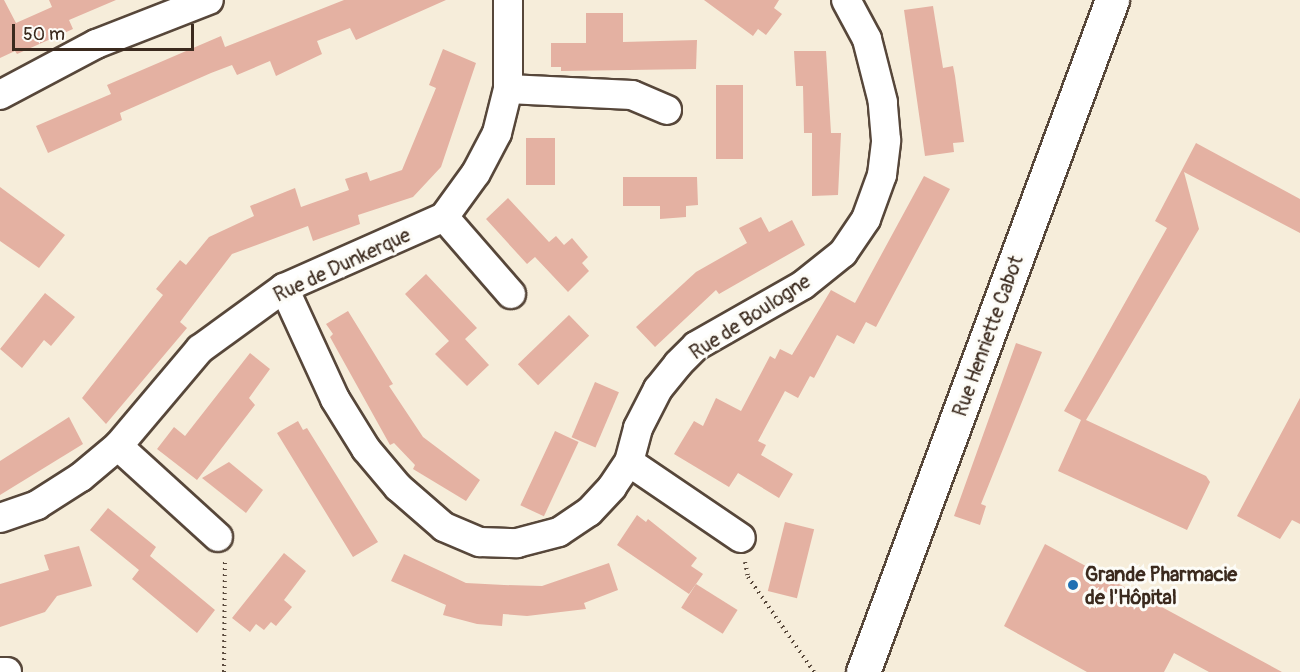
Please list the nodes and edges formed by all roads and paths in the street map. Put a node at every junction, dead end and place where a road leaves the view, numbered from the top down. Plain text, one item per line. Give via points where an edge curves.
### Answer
1 (209, 0) edge
2 (508, 0) edge
3 (846, 0) edge
4 (1112, 0) edge
5 (508, 88) junction
6 (0, 95) edge
7 (667, 110) dead end
8 (444, 217) junction
9 (284, 288) junction
10 (511, 294) dead end
11 (118, 446) junction
12 (629, 462) junction
13 (0, 518) edge
14 (218, 537) joint
15 (741, 538) joint
16 (0, 672) edge
17 (7, 672) edge
18 (224, 672) edge
19 (814, 672) edge
20 (863, 672) edge

1 - 6 street via 96,44
2 - 5 street
3 - 12 street, Rue de Boulogne via 867,39 883,102 886,140 882,176 866,219 843,253 803,285 696,346 678,364 658,389 638,428
4 - 20 street, Rue Henriette Cabot
5 - 7 street via 632,95
5 - 8 street via 497,133 476,173
8 - 9 street, Rue de Dunkerque
8 - 10 street
9 - 11 street, Rue de Dunkerque via 200,350
9 - 12 street, Rue de Boulogne via 335,399 366,449 398,487 444,527 480,542 517,543 559,532 589,512
11 - 13 street, Rue de Dunkerque via 81,477 37,505
11 - 14 street
12 - 15 street
14 - 18 path via 226,544
15 - 19 path via 748,577
16 - 17 street

